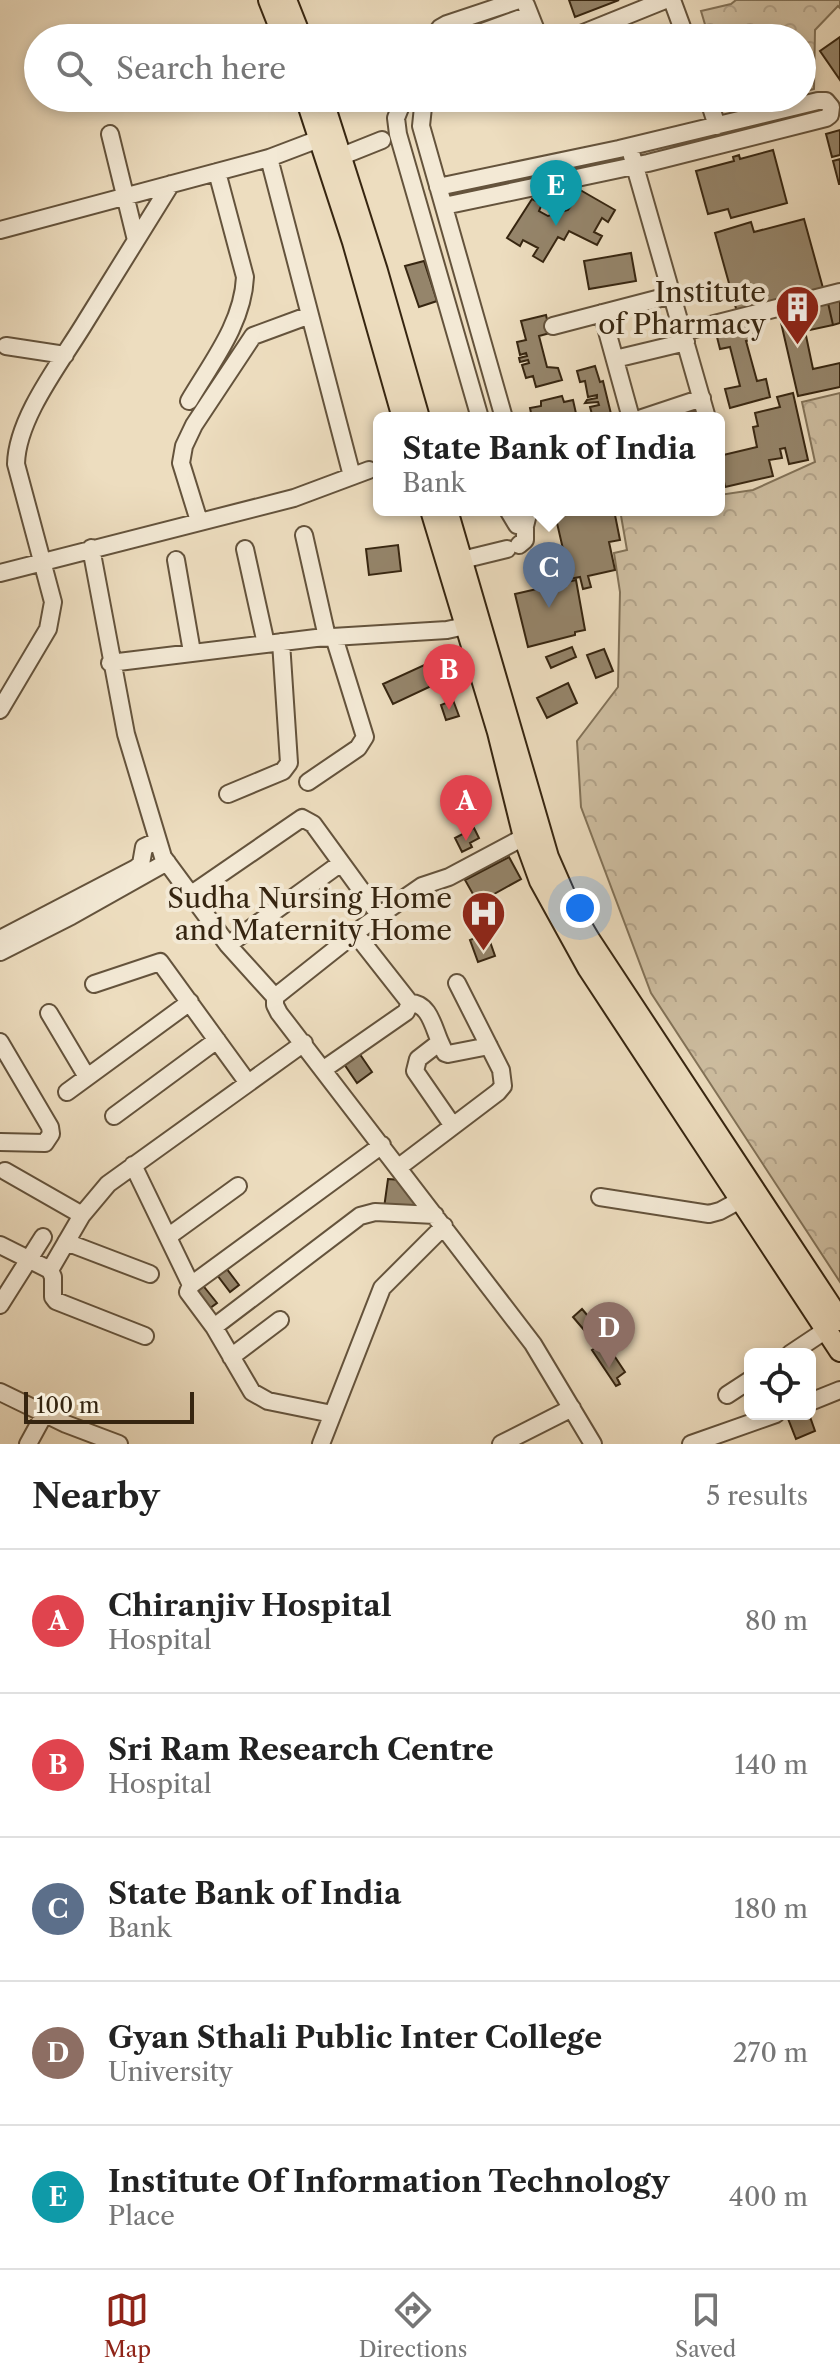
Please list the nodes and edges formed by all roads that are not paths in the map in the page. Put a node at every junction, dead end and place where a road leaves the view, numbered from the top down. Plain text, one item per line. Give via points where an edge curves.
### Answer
1 (269, 0) edge
2 (286, 0) edge
3 (665, 0) edge
4 (672, 0) edge
5 (524, 5) edge
6 (278, 24) edge
7 (295, 24) edge
8 (447, 24) edge
9 (491, 24) edge
10 (533, 24) edge
11 (606, 24) edge
12 (681, 24) edge
13 (816, 101) edge
14 (310, 112) edge
15 (325, 112) edge
16 (398, 112) edge
17 (422, 112) edge
18 (712, 112) edge
19 (774, 112) edge
20 (421, 126) junction
21 (717, 126) junction
22 (110, 134) dead end
23 (390, 137) junction
24 (319, 139) junction
25 (630, 147) junction
26 (269, 158) junction
27 (334, 159) junction
28 (635, 165) junction
29 (217, 172) junction
30 (171, 184) junction
31 (125, 195) junction
32 (441, 197) junction
33 (418, 203) junction
34 (0, 230) edge
35 (136, 240) junction
36 (840, 292) edge
37 (672, 295) junction
38 (602, 313) junction
39 (310, 315) junction
40 (553, 326) dead end
41 (684, 337) junction
42 (6, 346) dead end
43 (65, 355) junction
44 (615, 359) junction
45 (702, 398) junction
46 (189, 401) dead end
47 (401, 412) edge
48 (417, 412) edge
49 (478, 412) edge
50 (502, 412) edge
51 (629, 412) edge
52 (660, 412) edge
53 (706, 412) edge
54 (433, 516) edge
55 (449, 516) edge
56 (512, 516) edge
57 (527, 518) edge
58 (199, 521) junction
59 (304, 535) dead end
60 (91, 548) junction
61 (245, 549) dead end
62 (176, 560) dead end
63 (462, 560) junction
64 (43, 562) junction
65 (0, 573) edge
66 (473, 624) junction
67 (330, 637) junction
68 (274, 643) junction
69 (192, 652) junction
70 (110, 663) junction
71 (0, 710) edge
72 (308, 782) dead end
73 (228, 794) dead end
74 (524, 837) junction
75 (157, 841) junction
76 (167, 862) junction
77 (341, 863) junction
78 (190, 895) junction
79 (380, 916) junction
80 (355, 933) junction
81 (0, 939) edge
82 (228, 945) junction
83 (0, 952) edge
84 (457, 983) dead end
85 (94, 984) dead end
86 (275, 997) junction
87 (190, 1002) junction
88 (410, 1003) junction
89 (49, 1013) dead end
90 (217, 1040) junction
91 (0, 1042) edge
92 (440, 1042) junction
93 (304, 1043) junction
94 (489, 1046) junction
95 (324, 1069) junction
96 (87, 1077) junction
97 (248, 1083) junction
98 (67, 1092) dead end
99 (114, 1116) dead end
100 (453, 1126) junction
101 (0, 1142) edge
102 (382, 1145) junction
103 (133, 1165) junction
104 (399, 1167) junction
105 (5, 1171) dead end
106 (238, 1186) dead end
107 (600, 1197) dead end
108 (742, 1199) junction
109 (82, 1215) junction
110 (440, 1220) junction
111 (169, 1236) junction
112 (43, 1237) dead end
113 (66, 1242) junction
114 (0, 1245) edge
115 (28, 1260) junction
116 (50, 1270) junction
117 (150, 1274) dead end
118 (191, 1285) junction
119 (0, 1305) edge
120 (280, 1320) dead end
121 (833, 1325) edge
122 (214, 1327) junction
123 (145, 1336) dead end
124 (799, 1348) edge
125 (840, 1351) edge
126 (231, 1357) junction
127 (744, 1384) edge
128 (840, 1390) edge
129 (0, 1392) edge
130 (727, 1395) dead end
131 (816, 1400) edge
132 (572, 1408) junction
133 (45, 1413) junction
134 (332, 1414) junction
135 (759, 1420) edge
136 (28, 1444) edge
137 (119, 1444) edge
138 (321, 1444) edge
139 (501, 1444) edge
140 (593, 1444) edge
141 (691, 1444) edge

1 - 6 main road
2 - 7 main road
3 - 11 street
4 - 12 street
5 - 8 street
5 - 9 street
5 - 10 street
13 - 28 street via 826,101 830,115
14 - 24 main road
15 - 27 main road
16 - 23 street
17 - 20 street
18 - 21 street
19 - 21 street
20 - 23 street
20 - 32 street
21 - 25 street
22 - 31 street
23 - 27 street
23 - 33 street
24 - 26 street
24 - 27 main road
25 - 28 street
25 - 32 street
26 - 29 street
26 - 39 street
27 - 47 main road
27 - 48 main road
28 - 32 street
28 - 37 street
29 - 30 street
29 - 46 street via 245,277 244,291 233,327
30 - 31 street
30 - 35 street
31 - 34 street
31 - 35 street
32 - 33 street
32 - 50 street
33 - 49 street
35 - 43 street
36 - 41 street
37 - 38 street
37 - 41 street
38 - 40 street
38 - 44 street
39 - 58 street via 253,336 194,425 181,463
39 - 58 street via 360,473 294,498
41 - 44 street
41 - 45 street
42 - 43 street
43 - 64 street via 16,449
44 - 51 street
45 - 52 street
45 - 53 street
54 - 66 main road
55 - 63 main road
56 - 57 street via 517,525
57 - 63 street via 525,540
58 - 60 street
59 - 67 street
60 - 64 street
60 - 70 street
61 - 68 street
62 - 69 street
63 - 66 main road
64 - 65 street
64 - 71 street via 53,602 48,629
66 - 67 street
66 - 74 main road
66 - 121 main road via 548,857 569,905
67 - 68 street
67 - 72 street via 365,737 358,748
68 - 69 street
68 - 73 street via 289,763 283,771
69 - 70 street
70 - 75 street
74 - 79 street via 422,886
74 - 108 main road via 540,881 588,968
75 - 76 street
75 - 81 street via 144,847 136,868
76 - 78 street
76 - 83 street
77 - 78 street via 313,824 302,818
77 - 79 street
77 - 82 street
78 - 82 street
79 - 80 street
80 - 86 street
80 - 88 street
82 - 86 street
84 - 94 street
85 - 87 street via 160,962
86 - 93 street via 279,1013
87 - 90 street
87 - 96 street
88 - 92 street via 425,1008
88 - 95 street via 406,1012
89 - 96 street
90 - 97 street
90 - 99 street
91 - 101 street via 51,1134 45,1143
92 - 94 street via 448,1054
92 - 100 street via 414,1067
93 - 95 street
93 - 97 street
94 - 100 street via 503,1086
95 - 102 street
96 - 98 street
97 - 103 street
100 - 104 street
102 - 104 street
102 - 118 street
103 - 109 street
103 - 111 street
104 - 110 street
105 - 109 street
106 - 111 street
107 - 108 street via 709,1214
108 - 121 main road
109 - 113 street
110 - 122 street via 375,1212 360,1216
110 - 132 street via 533,1344
110 - 134 street via 382,1288
111 - 118 street
112 - 115 street
113 - 116 street
113 - 117 street
114 - 115 street
115 - 116 street
115 - 119 street
116 - 123 street via 56,1301
118 - 122 street via 188,1292
120 - 126 street
121 - 124 street
121 - 125 main road
122 - 126 street
126 - 134 street via 258,1397
127 - 130 street
128 - 131 street
129 - 133 street
132 - 139 street
132 - 140 street
133 - 136 street
133 - 137 street
134 - 138 street
135 - 141 street

